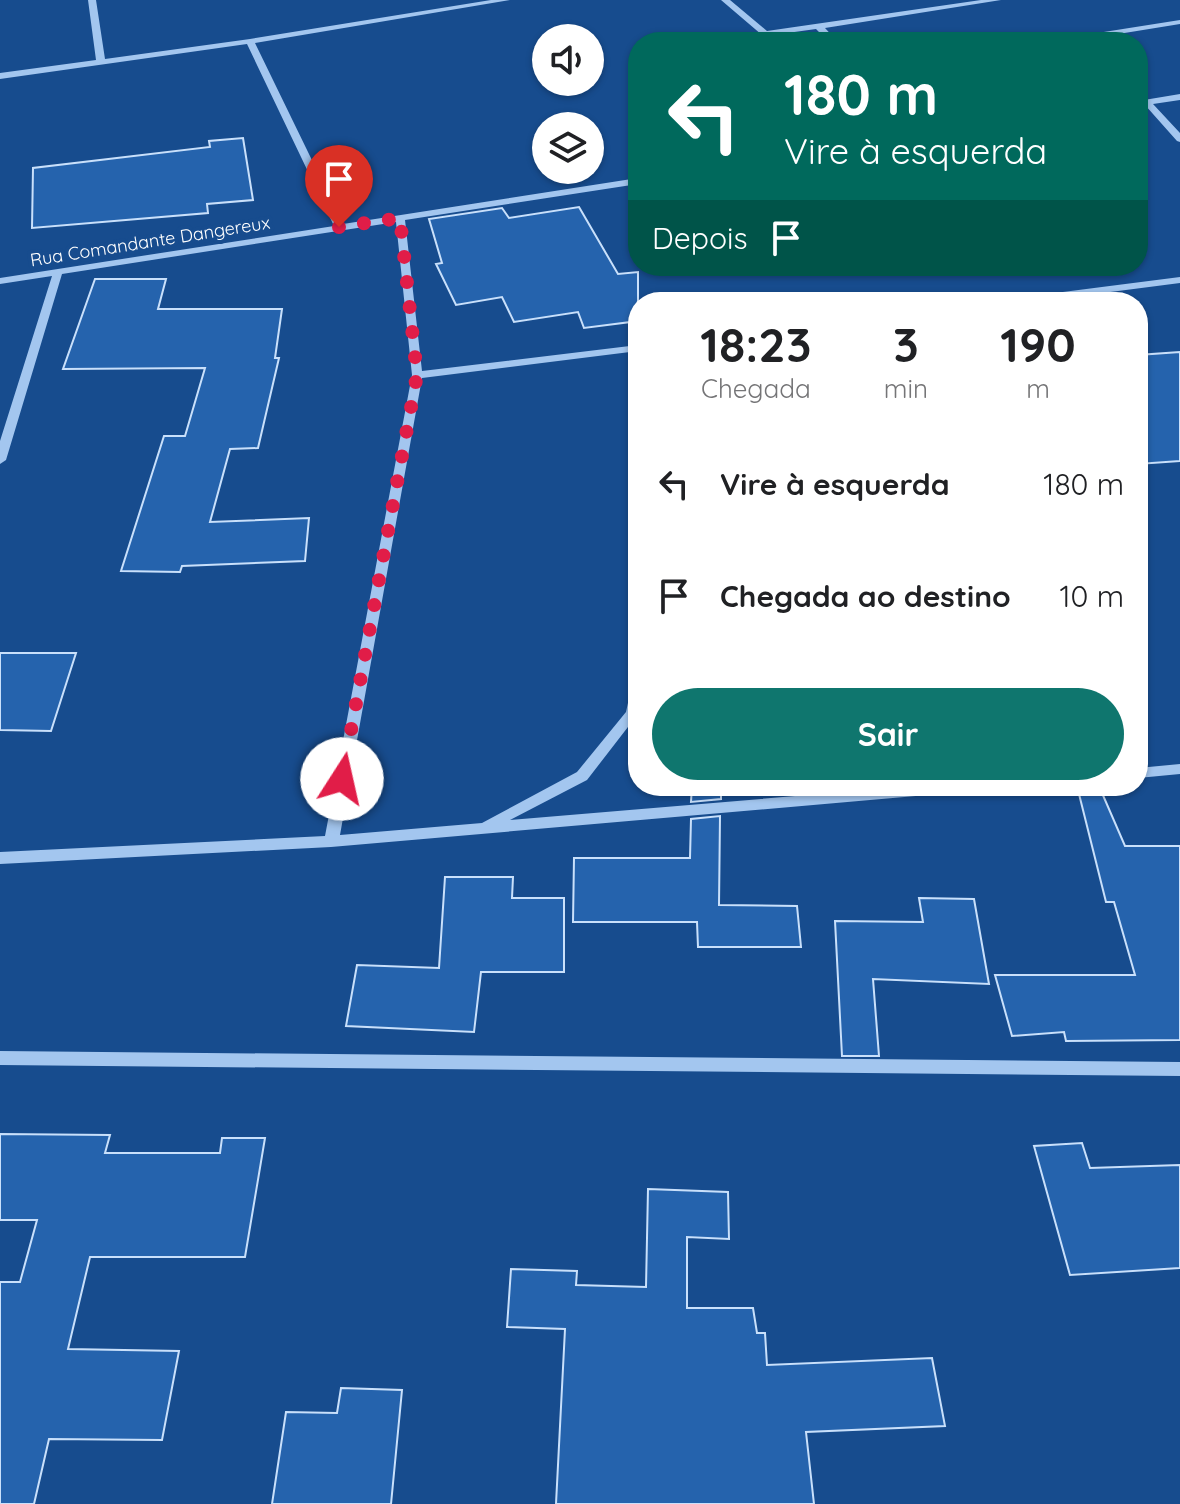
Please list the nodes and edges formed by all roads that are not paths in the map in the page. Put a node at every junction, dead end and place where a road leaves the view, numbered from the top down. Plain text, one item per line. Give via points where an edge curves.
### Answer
1 (92, 0) edge
2 (506, 0) edge
3 (725, 0) edge
4 (997, 0) edge
5 (1180, 22) edge
6 (818, 26) junction
7 (764, 32) edge
8 (773, 32) edge
9 (824, 32) edge
10 (1116, 32) edge
11 (250, 41) junction
12 (101, 62) junction
13 (0, 76) edge
14 (1180, 97) edge
15 (1148, 102) edge
16 (1148, 109) edge
17 (1180, 139) edge
18 (628, 183) edge
19 (400, 218) junction
20 (339, 227) junction
21 (58, 272) junction
22 (1180, 280) edge
23 (0, 281) edge
24 (1087, 292) edge
25 (628, 349) edge
26 (417, 375) junction
27 (0, 460) edge
28 (628, 718) edge
29 (1180, 769) edge
30 (1148, 772) edge
31 (861, 796) edge
32 (482, 828) junction
33 (331, 841) junction
34 (0, 858) edge
35 (0, 1058) edge
36 (1180, 1069) edge

1 - 12 street
2 - 11 street
3 - 7 street
4 - 6 street
5 - 10 street
6 - 8 street
6 - 9 street
11 - 12 street
11 - 20 street
12 - 13 street
14 - 15 street
16 - 17 street
18 - 19 street, Rua Comandante Dangereux
19 - 20 street, Rua Comandante Dangereux
19 - 26 street
20 - 21 street, Rua Comandante Dangereux
21 - 23 street, Rua Comandante Dangereux
21 - 27 street
22 - 24 street
25 - 26 street
26 - 33 street
28 - 32 street via 582,776
29 - 30 street
31 - 32 street
32 - 33 street
33 - 34 street
35 - 36 street

